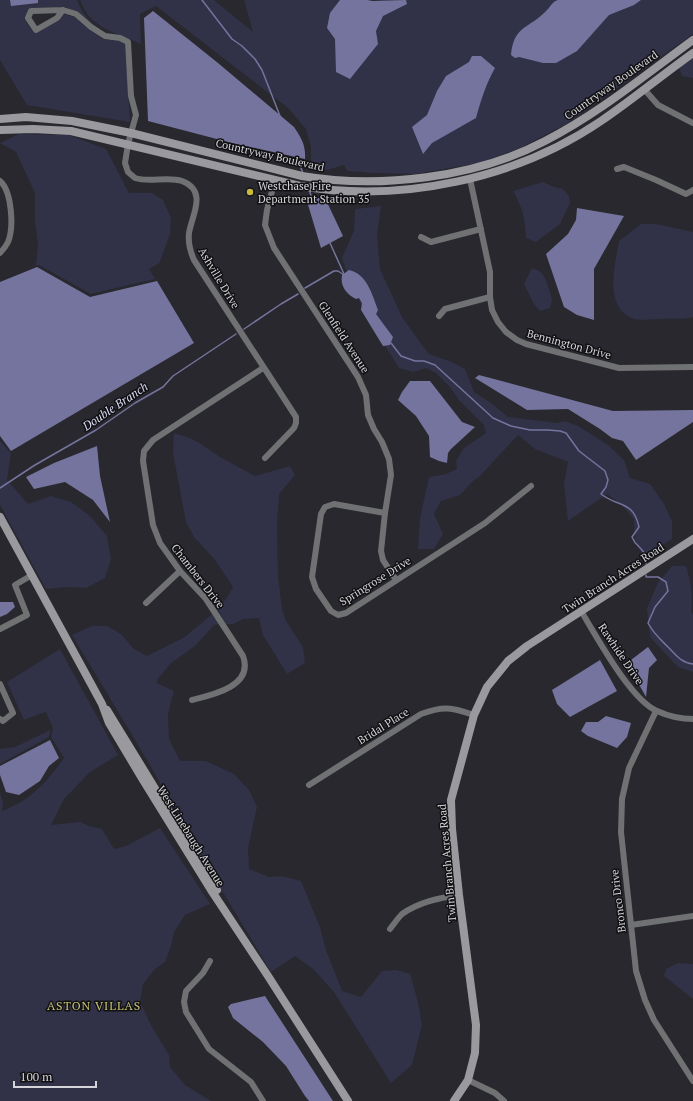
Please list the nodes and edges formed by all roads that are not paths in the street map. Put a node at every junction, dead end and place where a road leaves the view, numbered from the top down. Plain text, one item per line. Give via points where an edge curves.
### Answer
1 (63, 10) junction
2 (693, 40) edge
3 (693, 53) edge
4 (638, 80) junction
5 (644, 89) junction
6 (0, 119) edge
7 (72, 120) junction
8 (693, 123) edge
9 (0, 130) edge
10 (71, 131) junction
11 (131, 133) junction
12 (128, 144) junction
13 (277, 169) junction
14 (467, 169) junction
15 (617, 169) dead end
16 (353, 175) dead end
17 (470, 179) junction
18 (0, 180) edge
19 (275, 180) junction
20 (361, 182) junction
21 (693, 190) edge
22 (481, 229) junction
23 (421, 237) dead end
24 (0, 253) edge
25 (490, 297) junction
26 (439, 316) dead end
27 (693, 367) edge
28 (263, 368) junction
29 (265, 458) dead end
30 (531, 486) dead end
31 (385, 513) junction
32 (0, 517) edge
33 (693, 539) edge
34 (180, 571) junction
35 (32, 575) junction
36 (396, 580) junction
37 (146, 603) dead end
38 (581, 611) junction
39 (0, 628) edge
40 (0, 684) edge
41 (192, 700) dead end
42 (656, 711) junction
43 (474, 714) junction
44 (0, 719) edge
45 (693, 719) edge
46 (308, 785) dead end
47 (459, 895) junction
48 (693, 916) edge
49 (631, 925) junction
50 (390, 929) dead end
51 (210, 961) dead end
52 (468, 1080) junction
53 (693, 1081) edge
54 (263, 1101) edge
55 (348, 1101) edge
56 (454, 1101) edge
57 (504, 1101) edge

1 - 1 street, Ashville Drive via 57,18 36,30 28,18 31,11
1 - 11 street, Ashville Drive via 76,14 105,36 128,42 131,96 136,115
2 - 4 street, Countryway Boulevard
3 - 5 street, Countryway Boulevard
4 - 5 street
4 - 14 street, Countryway Boulevard via 594,112 544,142 514,155
5 - 8 street via 658,105
5 - 17 street, Countryway Boulevard via 600,121 548,151 499,171
6 - 7 street, Countryway Boulevard via 26,117
7 - 10 street
7 - 11 street, Countryway Boulevard
9 - 10 street, Countryway Boulevard
10 - 12 street, Countryway Boulevard
11 - 12 street, Ashville Drive
11 - 13 street, Countryway Boulevard
12 - 19 street, Countryway Boulevard
12 - 28 street, Ashville Drive via 125,163 132,176 139,180 180,180 189,185 195,194 197,206 189,234 190,250
13 - 19 street
13 - 20 street, Countryway Boulevard via 321,179
14 - 17 street
14 - 20 street, Countryway Boulevard via 428,177
15 - 21 street via 624,168 686,194
16 - 20 street
17 - 19 street, Countryway Boulevard via 414,188 353,192 320,189
17 - 22 street, Bennington Drive
18 - 24 street via 9,195 10,221 8,242
19 - 31 street, Glenfield Avenue via 266,225 274,248 358,377 366,395 368,415 389,459 391,475
22 - 23 street via 430,242
22 - 25 street, Bennington Drive via 490,272
25 - 26 street via 445,309
25 - 27 street, Bennington Drive via 492,310 498,322 506,332 526,344 619,368
28 - 29 street, Ashville Drive via 296,417 294,428
28 - 34 street, Chambers Drive via 153,440 144,452 143,461 155,531
30 - 36 street, Springrose Drive via 485,523
31 - 36 street, Glenfield Avenue via 381,552 383,560
31 - 36 street, Springrose Drive via 334,504 325,507 321,514 312,576 319,594 331,611 338,615 346,613
32 - 35 street, West Linebaugh Avenue
33 - 38 street, Twin Branch Acres Road
34 - 37 street
34 - 41 street, Chambers Drive via 206,599 246,664 242,678 221,693
35 - 39 street via 15,586 27,615
35 - 55 street, West Linebaugh Avenue via 102,704 109,723 231,912 268,976
38 - 42 street, Rawhide Drive via 625,680 642,700
38 - 43 street, Twin Branch Acres Road via 508,661 487,687
40 - 44 street via 13,714 3,721
42 - 45 street, Rawhide Drive via 683,719
42 - 49 street, Bronco Drive via 629,768 622,800 621,832
43 - 46 street, Bridal Place via 457,709 437,708 421,714
43 - 47 street, Twin Branch Acres Road via 452,800 452,829
47 - 50 street via 422,903 402,915
47 - 52 street, Twin Branch Acres Road via 476,1025 475,1053
48 - 49 street
49 - 53 street, Bronco Drive via 636,971 645,1000 654,1020
51 - 54 street via 204,973 186,991 186,1012 209,1049 251,1082
52 - 56 street, Twin Branch Acres Road
52 - 57 street via 495,1093

